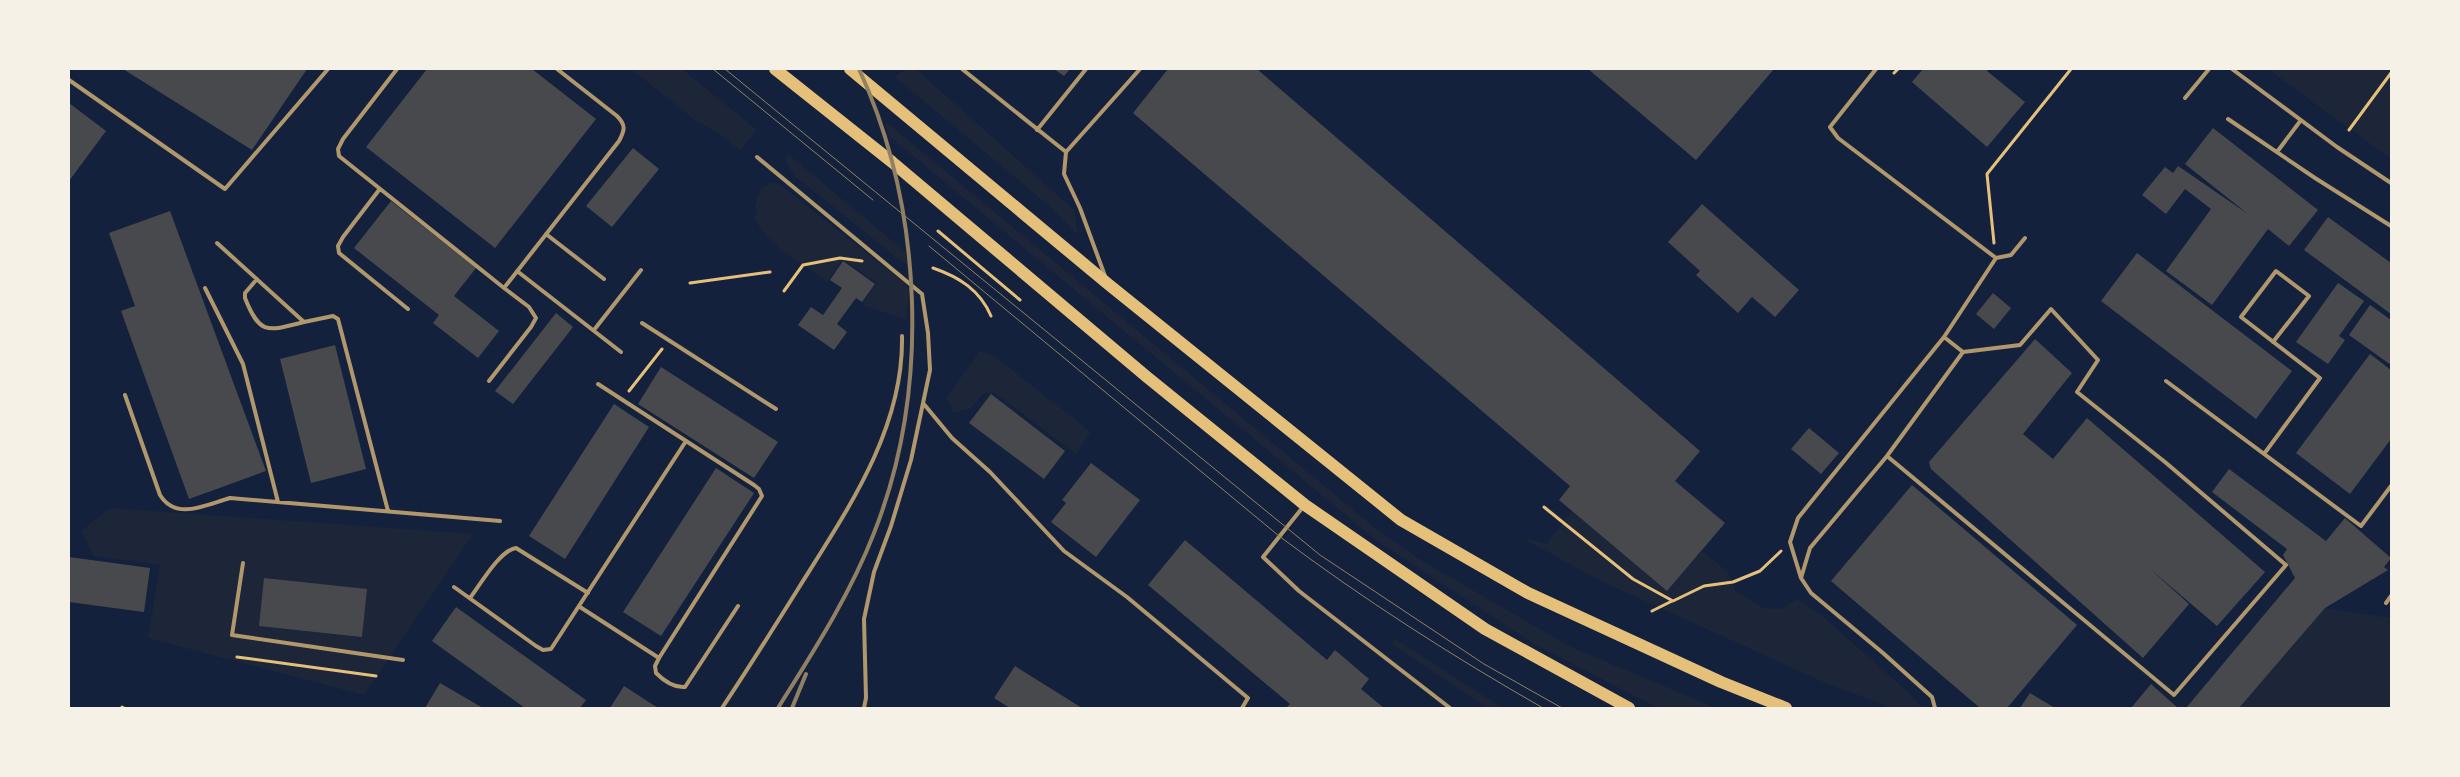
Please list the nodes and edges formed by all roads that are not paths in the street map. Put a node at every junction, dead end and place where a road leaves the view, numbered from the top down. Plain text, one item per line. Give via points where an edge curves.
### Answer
1 (328, 69) edge
2 (397, 69) edge
3 (557, 69) edge
4 (775, 69) edge
5 (850, 69) edge
6 (962, 69) edge
7 (1086, 69) edge
8 (1140, 69) edge
9 (1876, 69) edge
10 (2209, 69) edge
11 (2232, 69) edge
12 (69, 80) edge
13 (2186, 98) dead end
14 (2228, 119) dead end
15 (2301, 120) junction
16 (1037, 130) junction
17 (1066, 152) junction
18 (2277, 152) junction
19 (757, 157) dead end
20 (2391, 183) edge
21 (379, 190) junction
22 (2391, 226) edge
23 (546, 234) junction
24 (2025, 238) dead end
25 (217, 243) dead end
26 (1996, 258) junction
27 (641, 270) dead end
28 (517, 271) junction
29 (256, 279) junction
30 (604, 279) dead end
31 (1108, 284) junction
32 (206, 288) dead end
33 (504, 288) junction
34 (408, 309) dead end
35 (304, 322) junction
36 (642, 323) dead end
37 (594, 330) junction
38 (902, 336) dead end
39 (1944, 337) junction
40 (2273, 342) junction
41 (621, 352) dead end
42 (1964, 352) junction
43 (489, 381) dead end
44 (2166, 381) dead end
45 (598, 384) dead end
46 (125, 395) dead end
47 (923, 403) junction
48 (776, 409) dead end
49 (686, 441) junction
50 (2264, 454) junction
51 (1887, 456) junction
52 (2391, 486) edge
53 (278, 502) junction
54 (1305, 505) junction
55 (388, 512) junction
56 (500, 521) dead end
57 (243, 563) dead end
58 (1801, 578) junction
59 (454, 587) dead end
60 (588, 593) junction
61 (2391, 596) edge
62 (470, 598) junction
63 (2386, 603) dead end
64 (738, 606) dead end
65 (580, 607) junction
66 (659, 658) junction
67 (403, 660) dead end
68 (722, 708) edge
69 (864, 708) edge
70 (1242, 708) edge
71 (1450, 708) edge
72 (1630, 708) edge
73 (1786, 708) edge
74 (1935, 708) edge

1 - 12 lane via 225,188
2 - 21 lane via 338,149 338,156 344,163
3 - 23 lane via 617,116 625,130
4 - 54 main road via 892,162 1162,390
5 - 31 main road
6 - 16 lane
7 - 16 lane
8 - 17 lane
9 - 26 lane via 1830,127 1838,138
10 - 13 lane
11 - 15 lane
14 - 18 lane
15 - 18 lane
15 - 20 lane
16 - 17 lane
17 - 31 lane via 1064,174
18 - 22 lane
19 - 47 lane via 922,294 930,370
21 - 33 lane
21 - 34 lane via 343,237 338,246 339,253
23 - 28 lane
23 - 30 lane
24 - 26 lane via 2011,255
25 - 29 lane
26 - 39 lane
27 - 37 lane
28 - 33 lane
28 - 37 lane
29 - 35 lane
29 - 35 lane via 244,298 263,327 268,330
31 - 73 main road via 1401,520 1528,593 1721,682
32 - 53 lane via 243,364
33 - 43 lane via 529,307 536,318
35 - 55 lane via 332,316 338,319
36 - 48 lane
37 - 41 lane
38 - 68 lane via 902,360 889,420 868,473
39 - 42 lane
39 - 58 lane via 1798,518 1790,542
40 - 40 lane via 2240,318 2276,271 2309,296
40 - 50 lane via 2320,378
42 - 51 lane
42 - 51 lane via 2020,346 2050,308 2098,360 2078,392 2286,565 2174,695
44 - 50 lane
45 - 49 lane
46 - 53 lane via 165,504 175,510 188,510 230,498
47 - 69 lane via 911,460 874,572 864,619
47 - 70 lane via 952,438 990,472 1064,551 1127,598 1248,698
49 - 60 lane
49 - 66 lane via 754,485 762,496
50 - 52 lane via 2361,526
51 - 58 lane via 1810,548
53 - 55 lane
54 - 71 lane via 1263,557 1300,591
54 - 72 main road via 1485,629
55 - 56 lane
57 - 67 lane via 232,635
58 - 74 lane via 1811,593 1932,697
59 - 62 lane
60 - 62 lane via 516,548 509,549 502,556
60 - 65 lane
61 - 63 lane
62 - 65 lane via 543,650 557,643
64 - 66 lane via 684,687 670,684 656,673
65 - 66 lane

